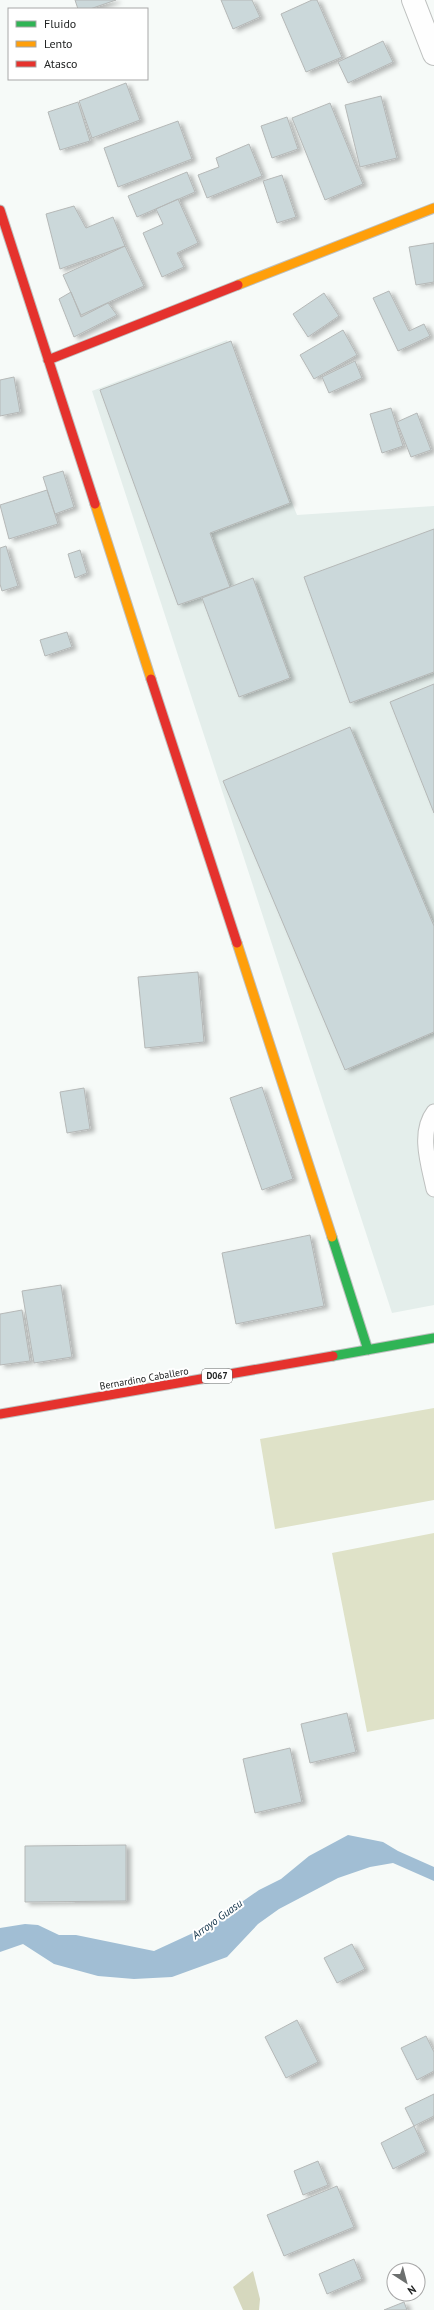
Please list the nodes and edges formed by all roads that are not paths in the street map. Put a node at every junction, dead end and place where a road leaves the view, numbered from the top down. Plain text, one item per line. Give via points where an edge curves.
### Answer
1 (413, 0) edge
2 (434, 54) edge
3 (434, 208) edge
4 (0, 210) edge
5 (48, 360) junction
6 (434, 1112) edge
7 (434, 1189) edge
8 (434, 1338) edge
9 (368, 1350) junction
10 (0, 1414) edge

1 - 2 street
3 - 5 street
4 - 5 street
5 - 9 street
6 - 7 lane via 429,1119 425,1152
8 - 9 street, Bernardino Caballero / D067
9 - 10 street, Bernardino Caballero / D067

